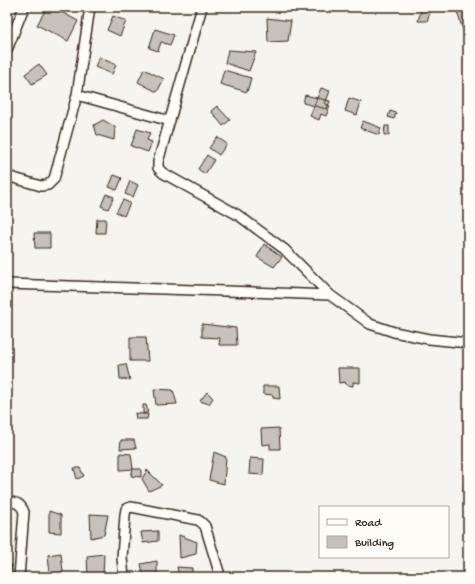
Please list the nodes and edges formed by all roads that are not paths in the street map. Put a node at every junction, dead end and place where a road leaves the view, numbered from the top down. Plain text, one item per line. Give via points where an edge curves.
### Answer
1 (24, 7) edge
2 (90, 7) edge
3 (202, 7) edge
4 (7, 50) edge
5 (76, 95) junction
6 (170, 121) junction
7 (7, 176) edge
8 (7, 284) edge
9 (330, 295) junction
10 (468, 343) edge
11 (7, 501) edge
12 (19, 577) edge
13 (124, 577) edge
14 (218, 577) edge

1 - 4 street
2 - 5 street
3 - 6 street
5 - 6 street
5 - 7 street via 54,179 48,185 40,186
6 - 9 street via 158,168 238,215 278,244
8 - 9 street
9 - 10 street via 370,324 429,339
11 - 12 street via 19,504 24,512
13 - 14 street via 122,558 125,515 126,509 131,507 201,522 205,526 219,572

